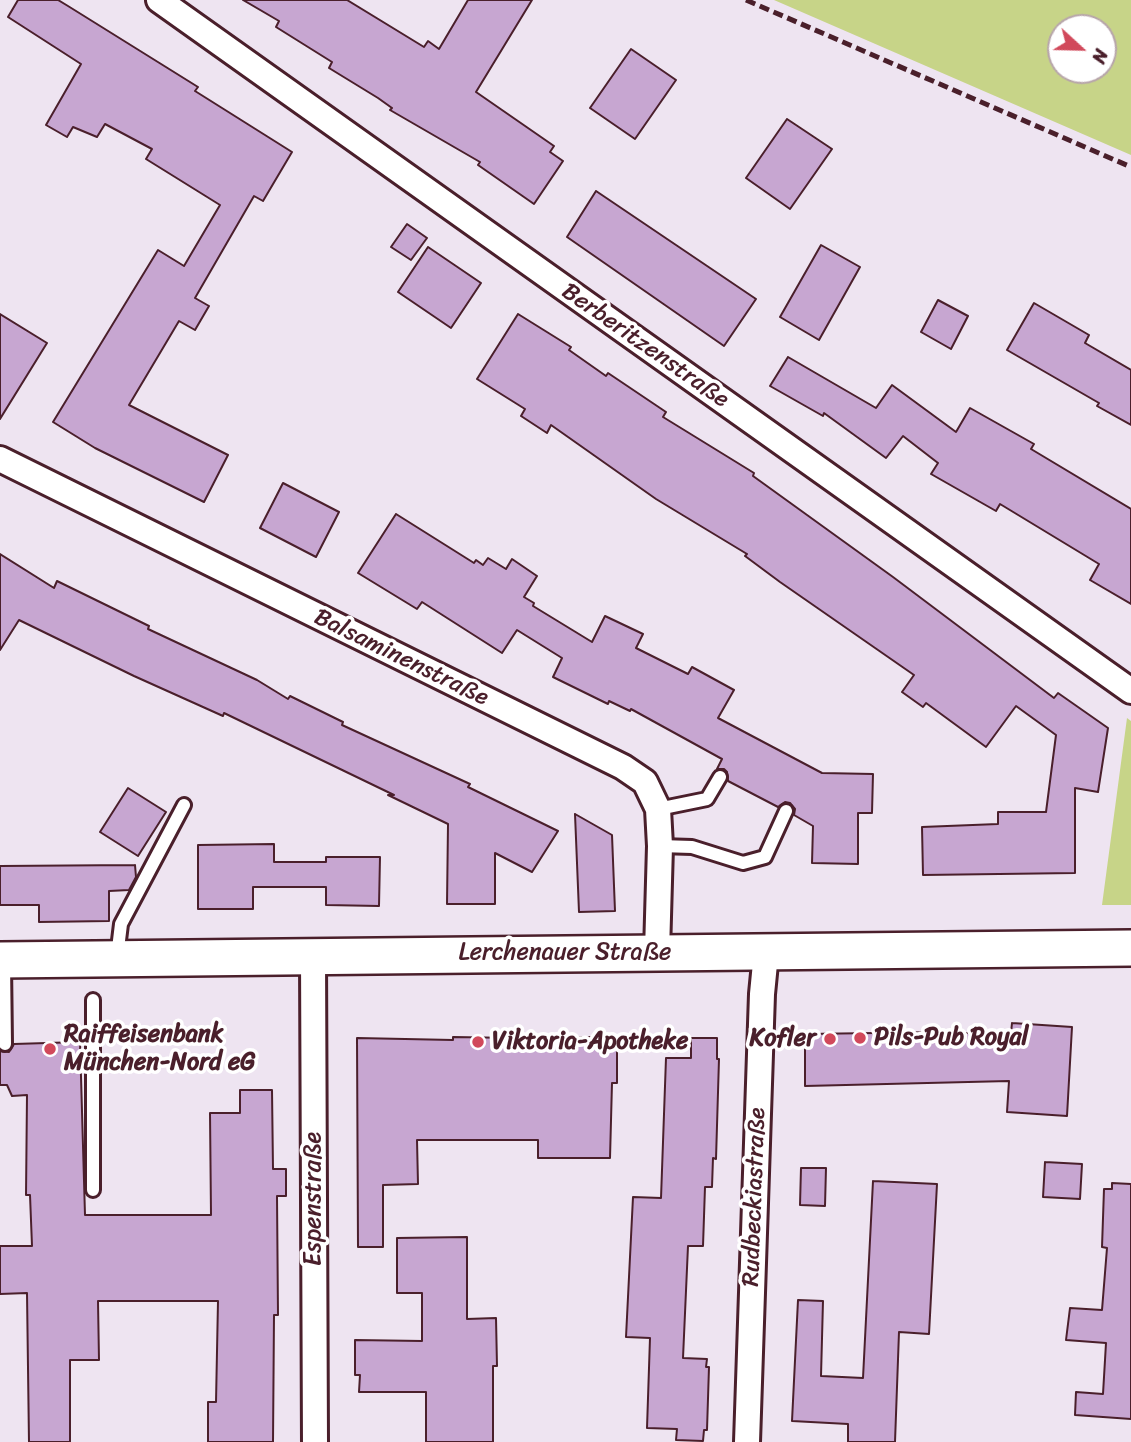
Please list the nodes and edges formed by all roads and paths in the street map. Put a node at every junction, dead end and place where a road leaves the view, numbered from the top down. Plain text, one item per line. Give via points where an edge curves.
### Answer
1 (159, 0) edge
2 (0, 459) edge
3 (1131, 691) edge
4 (720, 777) dead end
5 (184, 805) dead end
6 (657, 809) junction
7 (786, 811) dead end
8 (660, 846) junction
9 (1131, 948) edge
10 (657, 953) junction
11 (766, 953) junction
12 (313, 956) junction
13 (117, 959) junction
14 (2, 960) edge
15 (93, 1000) dead end
16 (5, 1044) dead end
17 (93, 1190) dead end
18 (315, 1442) edge
19 (747, 1442) edge

1 - 3 street, Berberitzenstraße
2 - 6 street, Balsaminenstraße via 623,766 645,782
4 - 6 lane via 707,799
5 - 13 lane via 121,925
6 - 8 street, Balsaminenstraße
7 - 8 lane via 765,857 743,863 692,846
8 - 10 street, Balsaminenstraße
9 - 11 main road, Lerchenauer Straße
10 - 11 main road, Lerchenauer Straße
10 - 12 main road, Lerchenauer Straße
11 - 19 street, Rudbeckiastraße
12 - 13 main road, Lerchenauer Straße
12 - 18 street, Espenstraße
13 - 14 main road, Lerchenauer Straße
14 - 16 lane
15 - 17 lane

